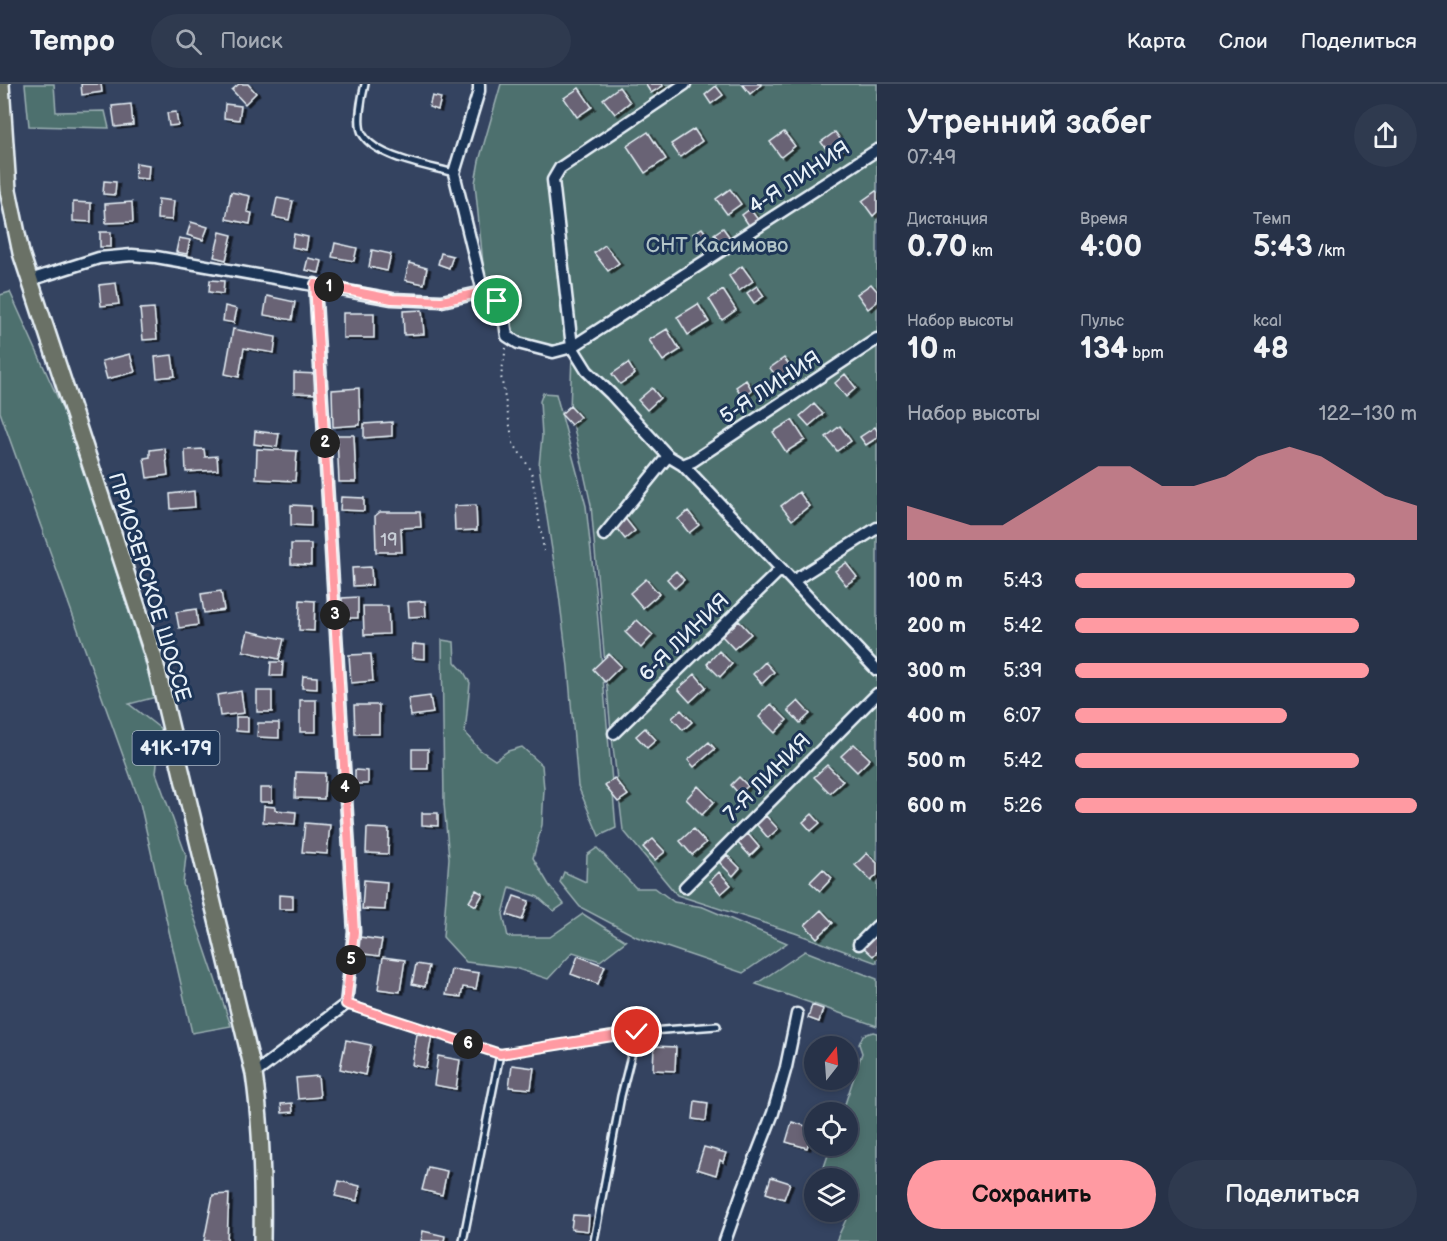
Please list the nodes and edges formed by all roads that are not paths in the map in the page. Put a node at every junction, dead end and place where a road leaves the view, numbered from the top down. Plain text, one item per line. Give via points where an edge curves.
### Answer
1 (1, 84) edge
2 (365, 84) edge
3 (479, 84) edge
4 (685, 84) edge
5 (877, 150) edge
6 (454, 172) junction
7 (27, 274) junction
8 (315, 284) junction
9 (483, 292) junction
10 (877, 339) edge
11 (572, 347) junction
12 (668, 456) junction
13 (683, 465) junction
14 (877, 528) edge
15 (604, 535) dead end
16 (781, 569) junction
17 (793, 581) junction
18 (877, 670) edge
19 (877, 694) edge
20 (614, 733) dead end
21 (685, 886) dead end
22 (877, 926) edge
23 (859, 944) dead end
24 (346, 1004) junction
25 (797, 1014) dead end
26 (717, 1026) dead end
27 (637, 1032) junction
28 (500, 1054) junction
29 (254, 1074) junction
30 (262, 1241) edge
31 (463, 1241) edge
32 (594, 1241) edge
33 (725, 1241) edge

1 - 7 main road, ПРИОЗЕРСКОЕ ШОССЕ via 8,190
2 - 6 lane via 360,117 362,134 376,148
3 - 6 street
4 - 11 street via 560,168 553,180
5 - 11 street, 4-Я ЛИНИЯ
6 - 9 street
7 - 8 street via 132,255
7 - 29 main road, ПРИОЗЕРСКОЕ ШОССЕ / 41К-179 via 154,658
8 - 9 street via 392,299 442,301
8 - 24 street via 354,932
9 - 11 street, 4-Я ЛИНИЯ via 497,301 503,310 507,336 518,343 553,352
10 - 13 street, 5-Я ЛИНИЯ
11 - 12 street via 587,370
12 - 13 street
12 - 15 street
13 - 16 street
14 - 17 street
16 - 17 street
16 - 20 street, 6-Я ЛИНИЯ
17 - 18 street
19 - 21 street, 7-Я ЛИНИЯ
22 - 23 street
24 - 28 lane
24 - 29 street
25 - 33 street via 773,1113
26 - 27 lane
27 - 28 lane
27 - 32 lane
28 - 31 lane
29 - 30 main road, ПРИОЗЕРСКОЕ ШОССЕ / 41К-179 via 263,1179

